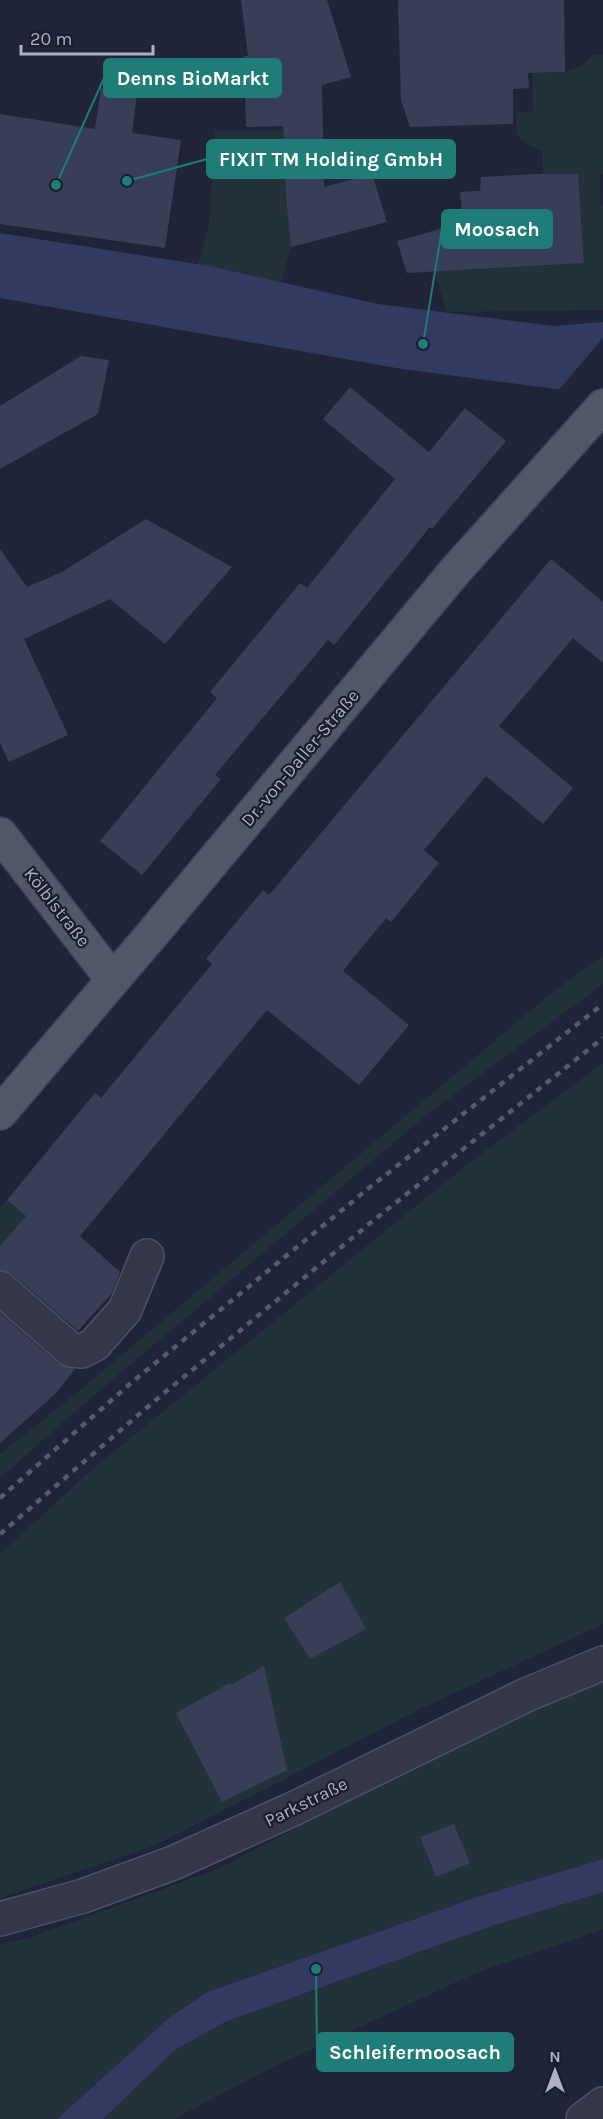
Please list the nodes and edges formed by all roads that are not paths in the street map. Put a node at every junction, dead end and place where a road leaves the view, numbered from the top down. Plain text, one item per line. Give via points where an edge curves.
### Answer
1 (600, 409) edge
2 (0, 834) edge
3 (113, 980) junction
4 (0, 1113) edge
5 (147, 1256) dead end
6 (0, 1287) edge
7 (603, 1664) edge
8 (0, 1919) edge
9 (603, 2104) edge
10 (583, 2119) edge

1 - 3 main road, Dr.-von-Daller-Straße via 456,570
2 - 3 main road, Kölblstraße
3 - 4 main road, Dr.-von-Daller-Straße
5 - 6 street via 125,1310 94,1345 82,1351 71,1350
7 - 8 street, Parkstraße via 526,1695 173,1863 83,1896
9 - 10 street

